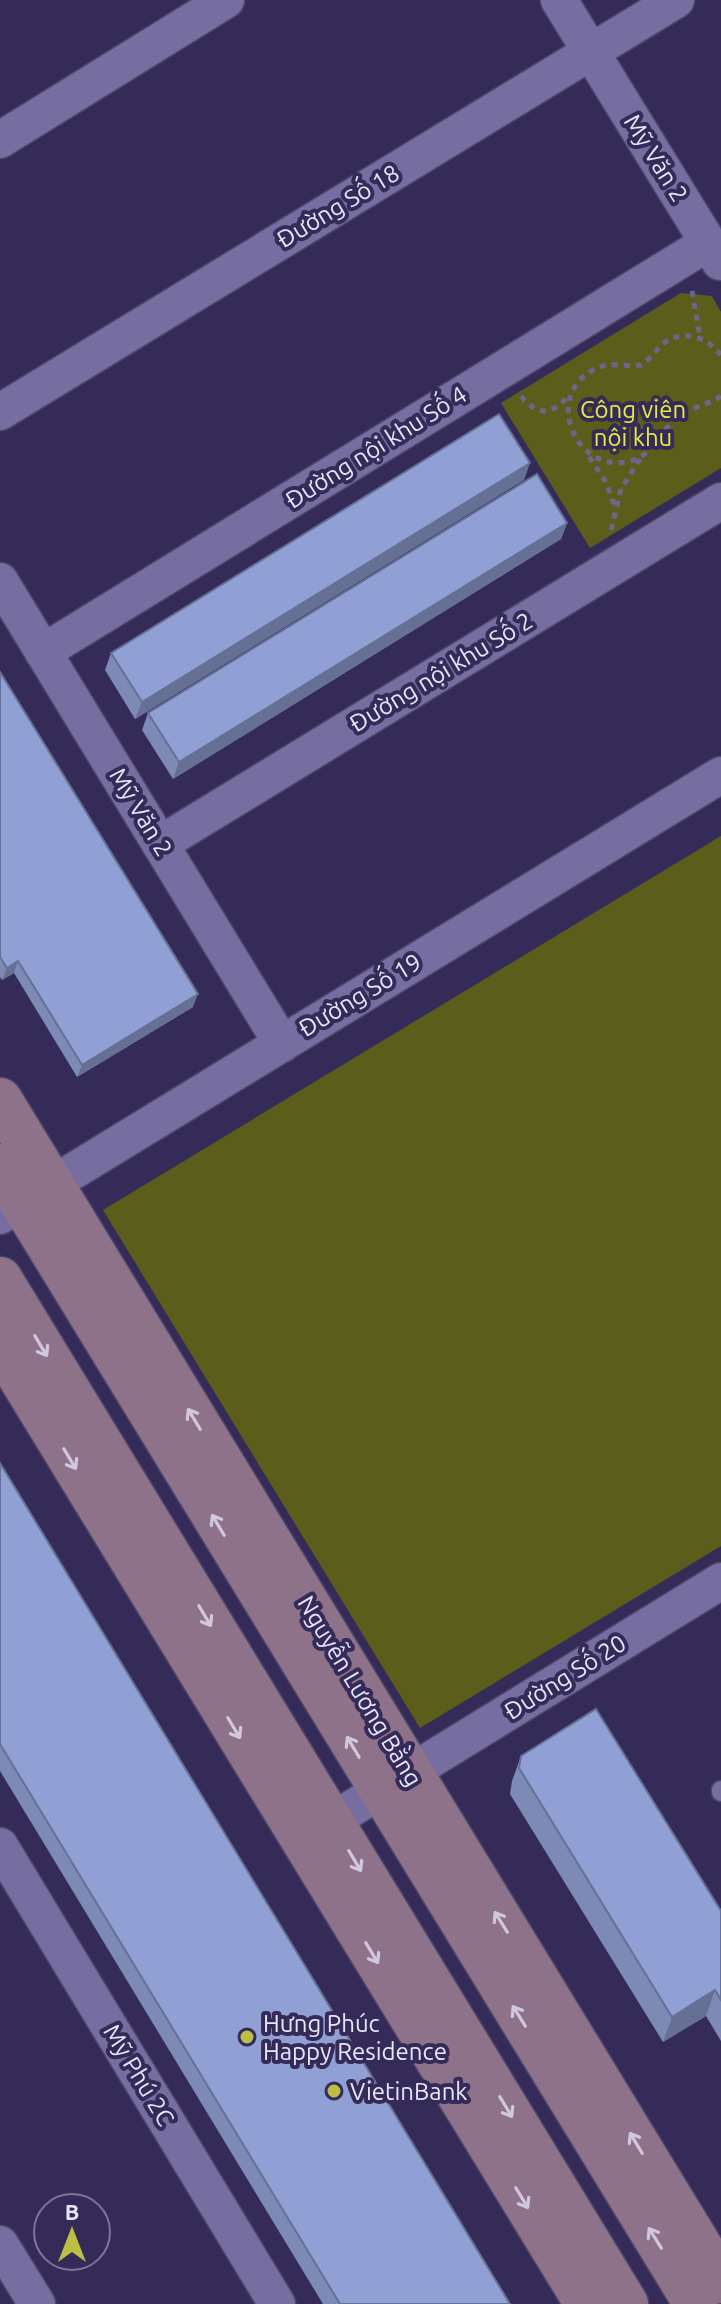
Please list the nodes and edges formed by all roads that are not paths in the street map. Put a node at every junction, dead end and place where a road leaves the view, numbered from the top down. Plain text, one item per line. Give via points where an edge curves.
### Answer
1 (226, 0) edge
2 (559, 0) edge
3 (676, 0) edge
4 (590, 52) junction
5 (0, 140) edge
6 (707, 263) edge
7 (0, 412) edge
8 (721, 501) edge
9 (0, 581) edge
10 (43, 652) junction
11 (721, 775) edge
12 (160, 844) junction
13 (282, 1044) junction
14 (0, 1100) edge
15 (19, 1192) edge
16 (0, 1279) edge
17 (0, 1344) edge
18 (721, 1581) edge
19 (395, 1781) junction
20 (316, 1830) junction
21 (0, 1846) edge
22 (0, 2244) edge
23 (721, 2281) edge
24 (37, 2304) edge
25 (277, 2304) edge
26 (587, 2304) edge
27 (626, 2304) edge
28 (696, 2304) edge

1 - 5 street
2 - 4 street, Mỹ Văn 2
3 - 4 street, Đường Số 18
4 - 6 street, Mỹ Văn 2
4 - 7 street, Đường Số 18
6 - 10 street, Đường nội khu Số 4
8 - 12 street, Đường nội khu Số 2
9 - 10 street, Mỹ Văn 2
10 - 12 street, Mỹ Văn 2
11 - 13 street, Đường Số 19
12 - 13 street, Mỹ Văn 2
13 - 15 street, Đường Số 19
14 - 15 main road, Nguyễn Lương Bằng
19 -> 15 main road, Nguyễn Lương Bằng
16 -> 20 main road
17 -> 20 main road
18 - 19 street, Đường Số 20
19 - 20 street, Đường Số 20
23 -> 19 main road, Nguyễn Lương Bằng
28 -> 19 main road, Nguyễn Lương Bằng
20 -> 26 main road
20 -> 27 main road
21 - 25 street, Mỹ Phú 2C
22 - 24 street

